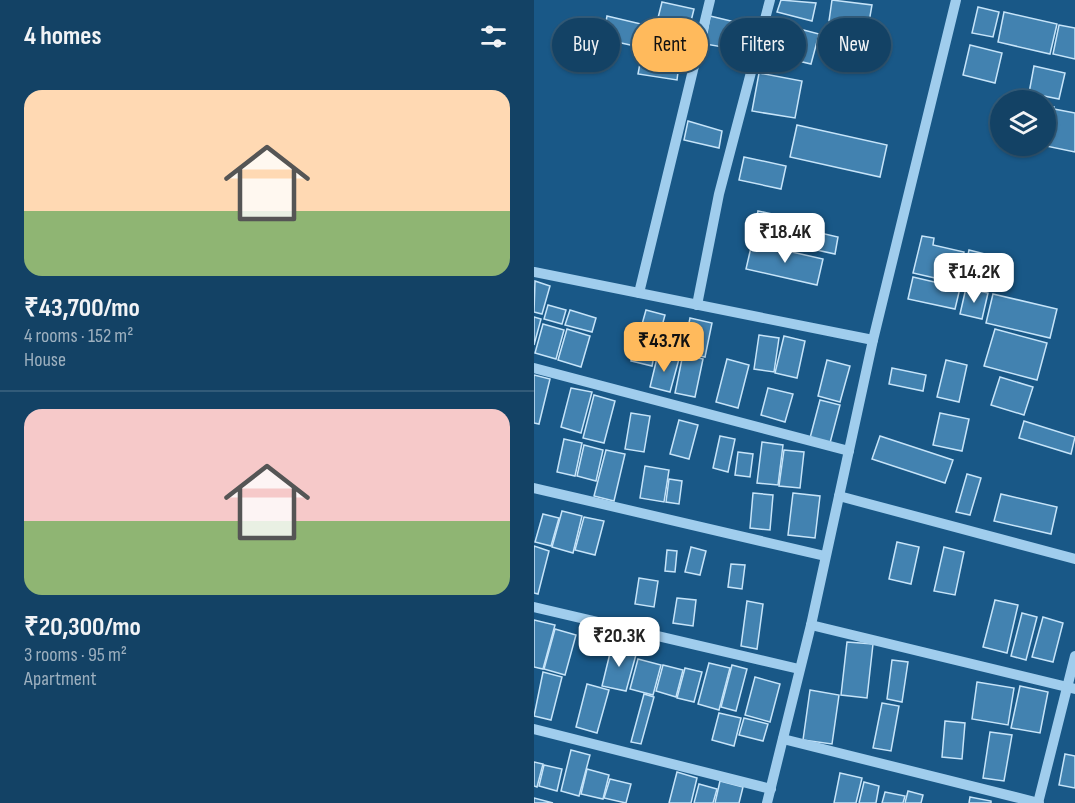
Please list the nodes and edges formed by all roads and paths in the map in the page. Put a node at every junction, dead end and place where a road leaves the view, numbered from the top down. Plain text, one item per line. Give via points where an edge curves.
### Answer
1 (710, 0) edge
2 (770, 0) edge
3 (956, 0) edge
4 (534, 272) edge
5 (639, 293) junction
6 (697, 305) junction
7 (873, 340) junction
8 (534, 368) edge
9 (849, 451) junction
10 (534, 488) edge
11 (839, 496) junction
12 (825, 556) junction
13 (1075, 560) edge
14 (534, 607) edge
15 (812, 625) junction
16 (1075, 656) edge
17 (800, 669) junction
18 (1071, 689) edge
19 (534, 729) edge
20 (783, 739) junction
21 (771, 789) junction
22 (767, 803) edge
23 (1038, 803) edge

1 - 5 street
2 - 6 street via 719,194
3 - 7 street
4 - 5 street
5 - 6 street
6 - 7 street
7 - 9 street
8 - 9 street
9 - 11 street
10 - 12 street
11 - 12 street
11 - 13 street
12 - 15 street
14 - 17 street
15 - 17 street
15 - 18 street
16 - 18 street
17 - 20 street
18 - 23 street
19 - 21 street
20 - 21 street
20 - 23 street
21 - 22 street

